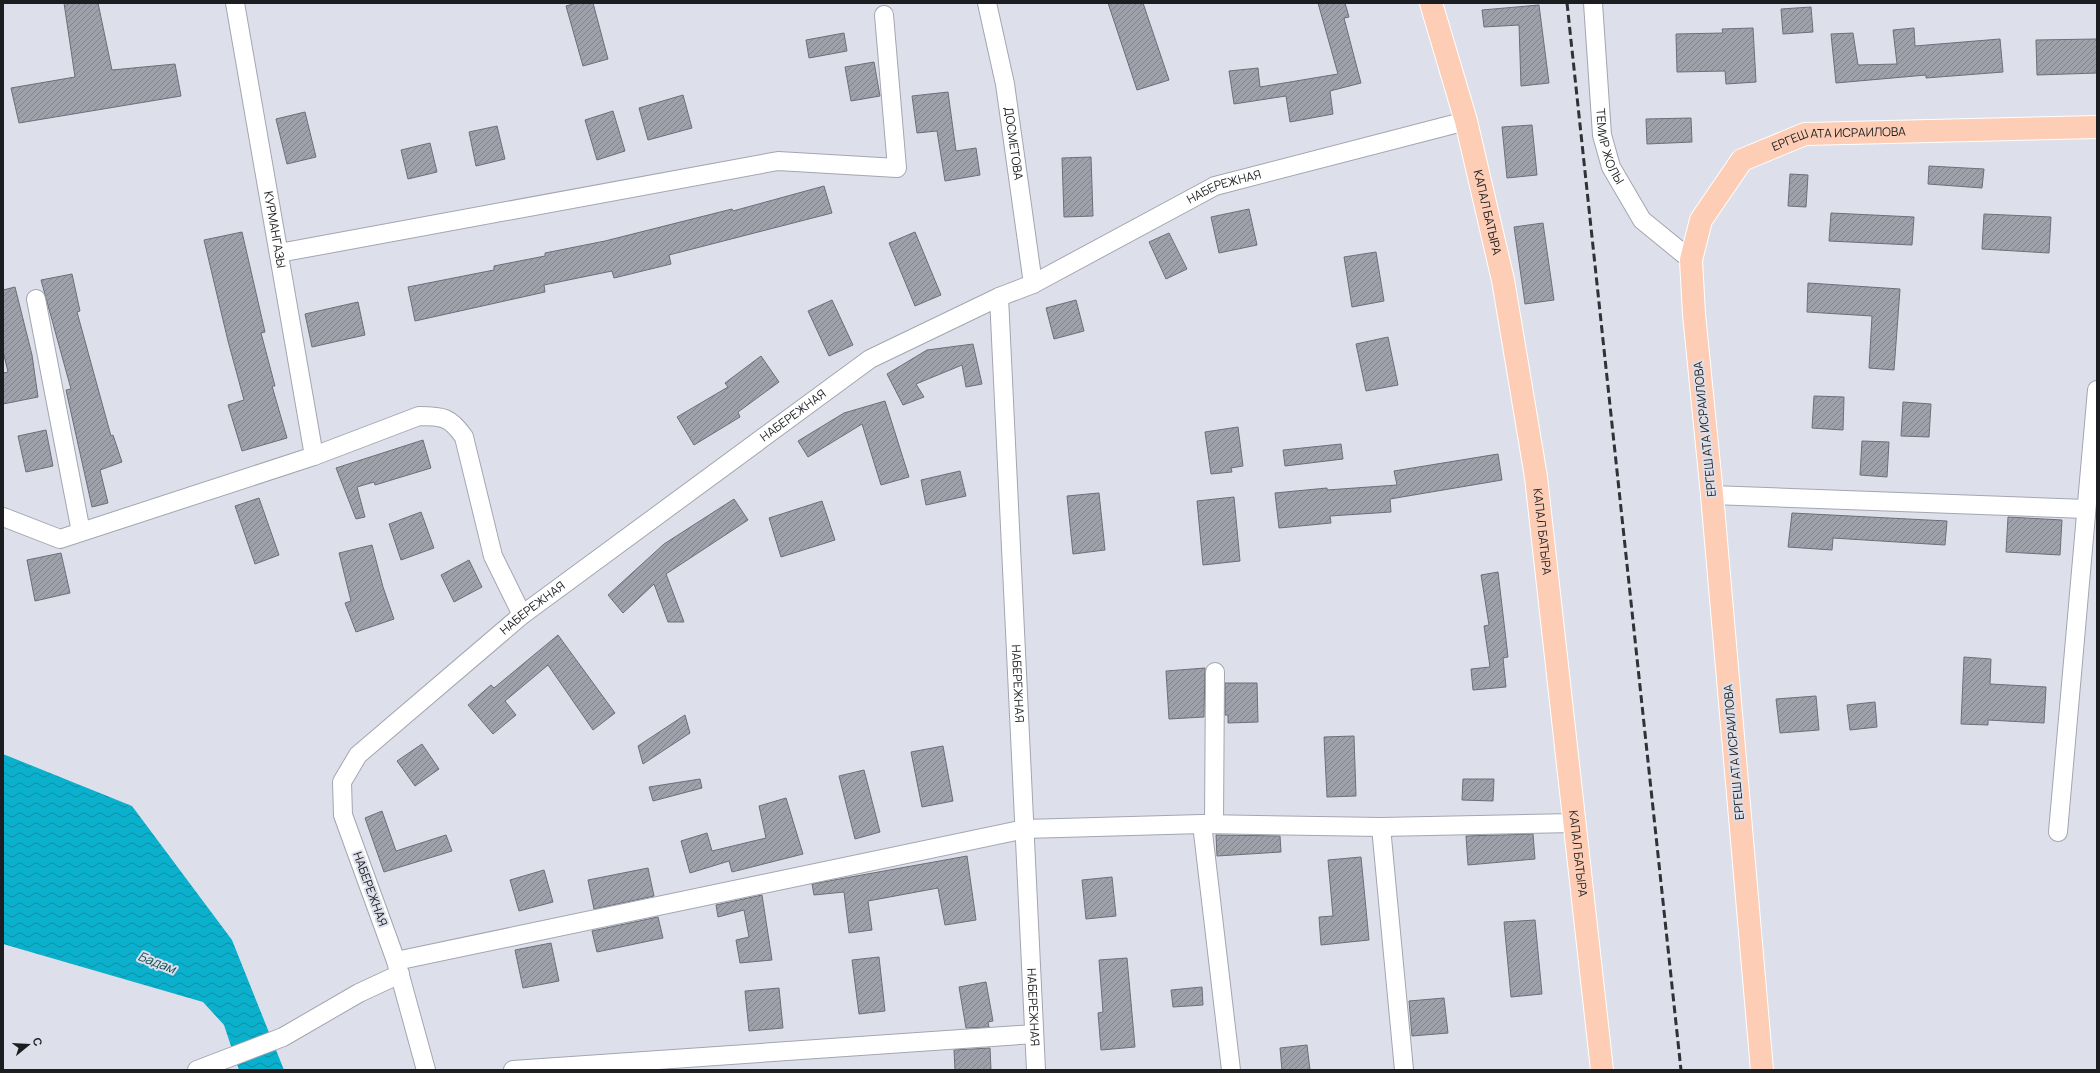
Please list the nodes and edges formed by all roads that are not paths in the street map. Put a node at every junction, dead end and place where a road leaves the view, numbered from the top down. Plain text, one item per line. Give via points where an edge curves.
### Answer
1 (235, 3) edge
2 (987, 3) edge
3 (1431, 3) edge
4 (1592, 3) edge
5 (884, 15) dead end
6 (1466, 121) junction
7 (2097, 127) edge
8 (278, 253) junction
9 (1692, 260) junction
10 (1033, 284) junction
11 (999, 298) junction
12 (36, 299) dead end
13 (2097, 390) edge
14 (314, 456) junction
15 (1712, 495) junction
16 (2086, 508) junction
17 (3, 517) edge
18 (81, 532) junction
19 (522, 615) junction
20 (1215, 672) dead end
21 (1574, 823) junction
22 (1208, 824) junction
23 (1381, 827) junction
24 (1025, 830) junction
25 (2058, 832) dead end
26 (398, 968) junction
27 (1034, 1034) junction
28 (198, 1070) edge
29 (426, 1070) edge
30 (513, 1070) edge
31 (1036, 1070) edge
32 (1231, 1070) edge
33 (1404, 1070) edge
34 (1602, 1070) edge
35 (1762, 1070) edge

1 - 8 street, КУРМАНГАЗЫ
2 - 10 street, ДОСМЕТОВА via 1005,84
3 - 6 main road, КАПАЛ БАТЫРА
4 - 9 street, ТЕМИР ЖОЛЫ via 1602,135 1611,168 1642,220
5 - 8 street via 897,168 778,161
6 - 10 street, НАБЕРЕЖНАЯ via 1215,186
6 - 21 main road, КАПАЛ БАТЫРА via 1503,280 1536,477
7 - 9 main road, ЕРГЕШ АТА ИСРАИЛОВА via 1806,134 1742,160 1702,220
8 - 14 street, КУРМАНГАЗЫ
9 - 15 main road, ЕРГЕШ АТА ИСРАИЛОВА via 1694,314
10 - 11 street, НАБЕРЕЖНАЯ
11 - 19 street, НАБЕРЕЖНАЯ via 870,359
11 - 24 street, НАБЕРЕЖНАЯ
12 - 18 street
13 - 16 street
14 - 18 street
14 - 19 street via 419,416 436,416 454,422 464,437 493,556
15 - 16 street
15 - 35 main road, ЕРГЕШ АТА ИСРАИЛОВА
16 - 25 street
17 - 18 street via 60,539
19 - 26 street, НАБЕРЕЖНАЯ via 358,755 342,782 343,815
20 - 22 street
21 - 23 street
21 - 34 main road, КАПАЛ БАТЫРА
22 - 23 street
22 - 24 street
22 - 32 street
23 - 33 street
24 - 26 street
24 - 27 street, НАБЕРЕЖНАЯ
26 - 28 street via 283,1037
26 - 29 street, НАБЕРЕЖНАЯ
27 - 30 street
27 - 31 street, НАБЕРЕЖНАЯ

